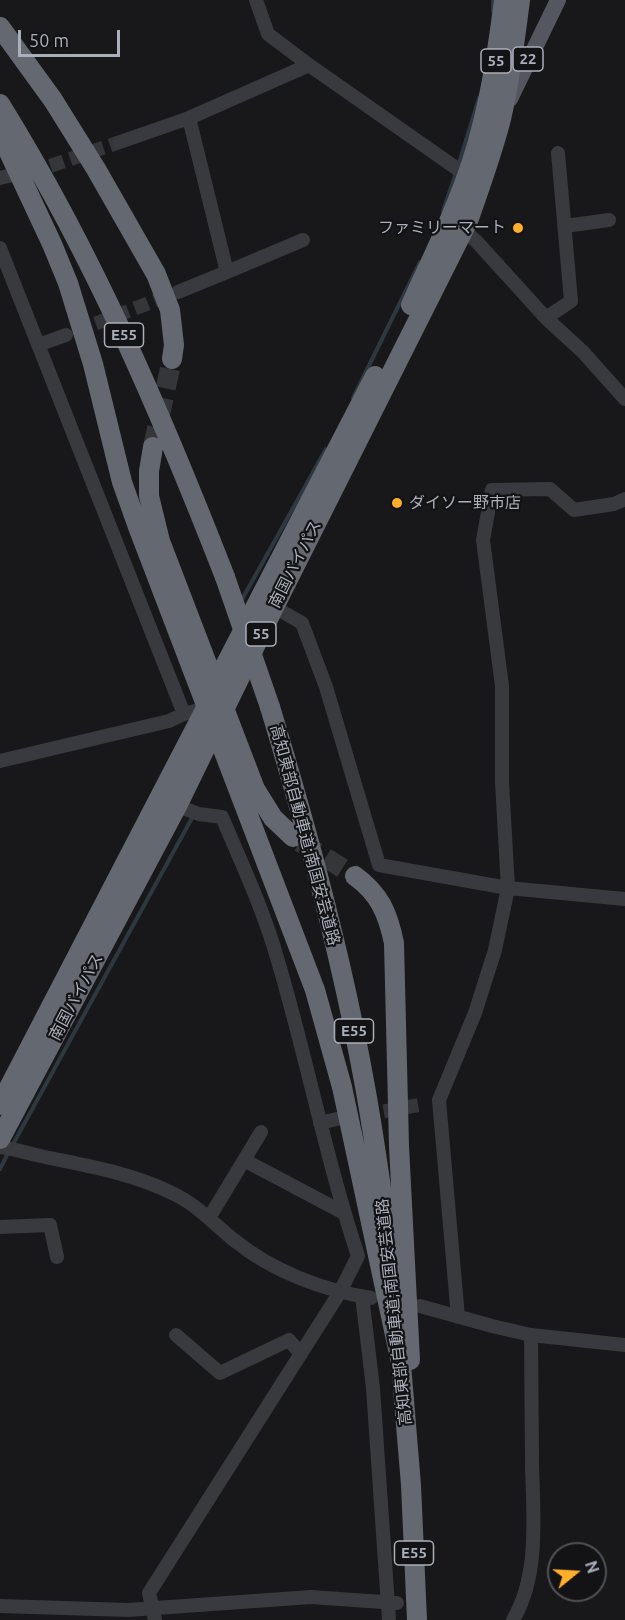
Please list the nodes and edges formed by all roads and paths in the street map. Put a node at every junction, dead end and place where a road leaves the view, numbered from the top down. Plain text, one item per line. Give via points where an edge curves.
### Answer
1 (256, 0) edge
2 (504, 0) edge
3 (520, 0) edge
4 (558, 0) edge
5 (0, 27) edge
6 (309, 65) junction
7 (0, 104) edge
8 (189, 118) junction
9 (501, 119) junction
10 (0, 133) edge
11 (120, 142) tunnel mouth
12 (558, 153) dead end
13 (459, 170) junction
14 (609, 220) dead end
15 (457, 223) junction
16 (565, 226) junction
17 (303, 240) dead end
18 (0, 248) edge
19 (227, 272) junction
20 (178, 292) tunnel mouth
21 (546, 318) junction
22 (66, 335) tunnel mouth
23 (38, 345) junction
24 (172, 359) tunnel mouth
25 (625, 399) edge
26 (153, 447) tunnel mouth
27 (625, 499) edge
28 (274, 607) junction
29 (215, 685) junction
30 (215, 709) junction
31 (184, 714) junction
32 (215, 731) junction
33 (0, 761) edge
34 (177, 806) junction
35 (293, 837) tunnel mouth
36 (355, 876) tunnel mouth
37 (508, 888) junction
38 (625, 899) edge
39 (439, 1100) junction
40 (425, 1104) tunnel mouth
41 (0, 1105) edge
42 (337, 1119) dead end
43 (320, 1123) junction
44 (261, 1132) dead end
45 (5, 1146) edge
46 (244, 1160) junction
47 (344, 1213) junction
48 (209, 1218) junction
49 (0, 1227) edge
50 (57, 1257) dead end
51 (340, 1292) junction
52 (420, 1306) dead end
53 (458, 1317) junction
54 (176, 1335) dead end
55 (531, 1335) junction
56 (625, 1346) edge
57 (301, 1354) junction
58 (401, 1363) junction
59 (411, 1485) junction
60 (393, 1602) junction
61 (0, 1606) edge
62 (154, 1614) edge
63 (389, 1620) edge
64 (417, 1620) edge
65 (513, 1620) edge

1 - 6 street via 268,34
2 - 13 highway, 南国バイパス / 55 via 484,121
3 - 9 highway, 南国バイパス / 55
4 - 9 main road, 22
5 - 24 highway via 59,110 156,274 170,310
6 - 8 street
6 - 13 street
7 - 58 highway, 高知東部自動車道;南国安芸道路 / E55, bridge via 59,204 144,378 225,577 270,707 321,888 364,1080 379,1167
8 - 11 street
8 - 19 street
9 - 15 highway, 南国バイパス / 55 via 468,221
10 - 30 highway via 68,284 93,364 122,482
12 - 16 street
13 - 15 highway, 南国バイパス / 55
14 - 16 street
15 - 21 street
15 - 28 highway, 南国バイパス / 55
15 - 29 highway, 南国バイパス / 55
16 - 21 street via 571,302
17 - 19 street
18 - 23 street
19 - 20 street
21 - 25 street
22 - 23 street
23 - 31 street
26 - 29 highway via 149,487 154,519
27 - 37 street via 574,510 550,489 492,490 483,540 502,686
28 - 30 highway, 南国バイパス / 55
28 - 37 street via 302,623 326,687 379,865
29 - 30 highway, 南国バイパス / 55
30 - 31 street
30 - 32 highway
30 - 35 highway via 263,805
30 - 41 highway, 南国バイパス / 55
31 - 33 street via 169,721
32 - 34 highway, 南国バイパス
32 - 58 highway via 315,990 342,1087
34 - 43 street via 222,817 278,961
34 - 45 highway, 南国バイパス
36 - 59 highway via 368,885 389,918 394,943 412,1403
37 - 38 street
37 - 39 street via 489,971
39 - 40 street
39 - 53 street
42 - 43 street
43 - 47 street
44 - 46 street
45 - 48 street via 91,1165 148,1183 183,1199
46 - 47 street
46 - 48 street
47 - 51 street via 358,1256
48 - 51 street via 258,1257
49 - 50 street via 50,1225
51 - 57 street
51 - 60 street via 366,1297
52 - 53 street
53 - 55 street
54 - 57 street via 220,1373 289,1340
55 - 56 street
55 - 65 street via 533,1533 528,1581
57 - 62 street via 149,1593
58 - 59 highway, 高知東部自動車道;南国安芸道路 / E55
59 - 64 highway, 高知東部自動車道;南国安芸道路 / E55
60 - 62 street via 311,1597
60 - 63 street
61 - 62 street

